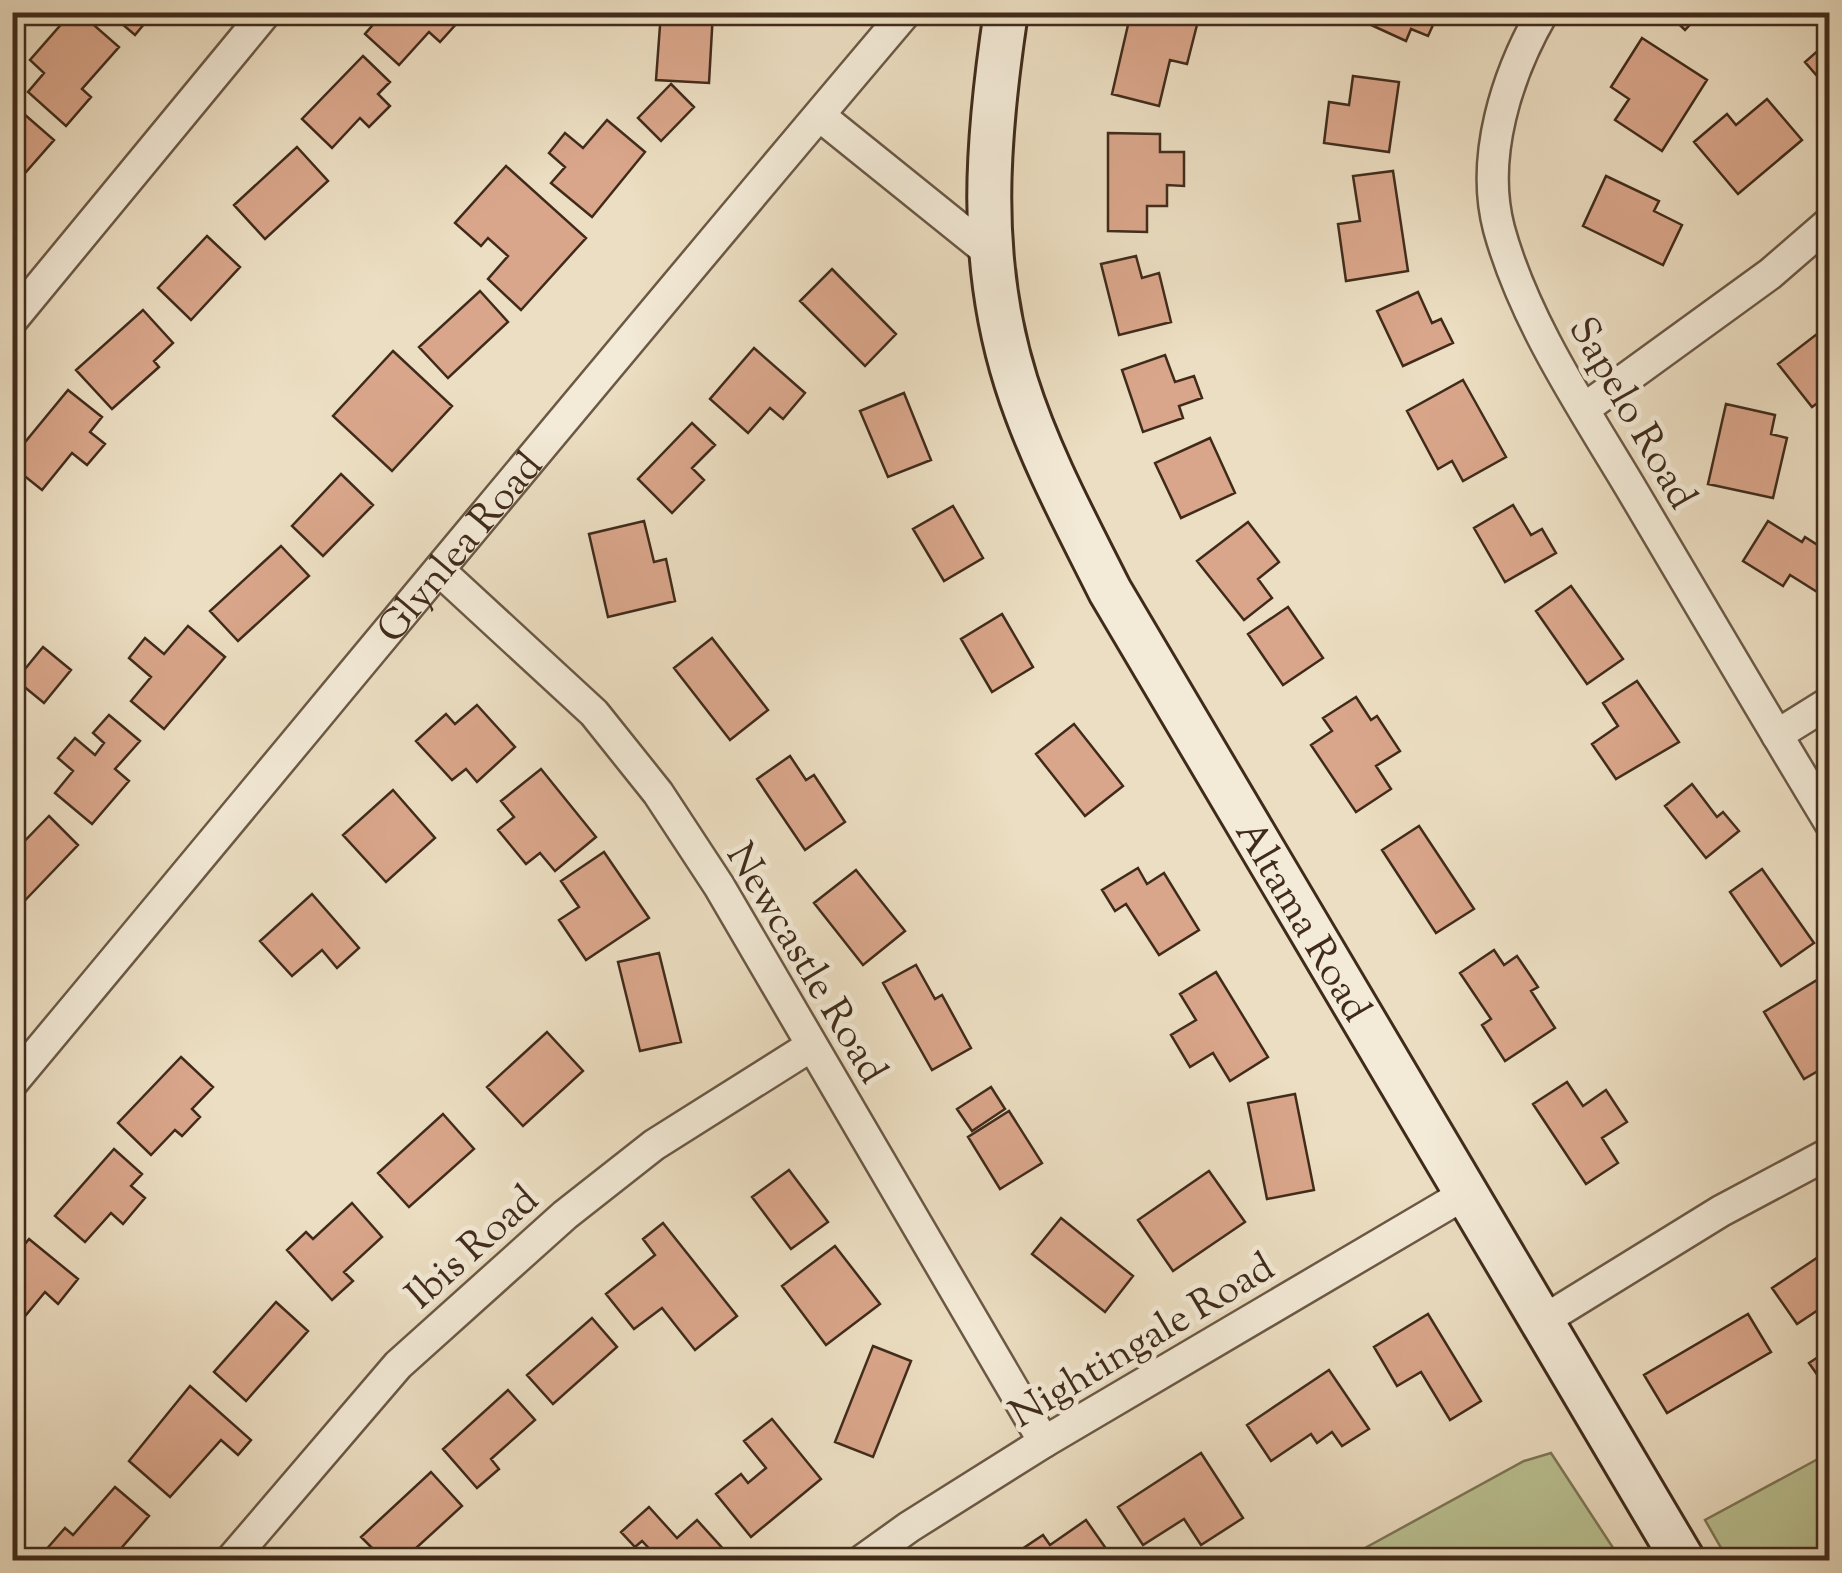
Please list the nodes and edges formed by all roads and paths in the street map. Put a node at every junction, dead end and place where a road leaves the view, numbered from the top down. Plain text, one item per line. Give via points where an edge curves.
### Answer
1 (266, 12) edge
2 (1006, 12) edge
3 (1543, 12) edge
4 (893, 17) edge
5 (820, 116) junction
6 (1830, 222) edge
7 (990, 252) junction
8 (12, 320) edge
9 (1584, 409) junction
10 (440, 570) junction
11 (1830, 702) edge
12 (1777, 735) junction
13 (1830, 823) edge
14 (812, 1046) junction
15 (12, 1083) edge
16 (1830, 1153) edge
17 (1465, 1194) junction
18 (1541, 1322) junction
19 (1044, 1442) junction
20 (231, 1560) edge
21 (863, 1560) edge
22 (1683, 1560) edge

1 - 8 street
2 - 7 street via 987,177
3 - 9 street, Sapelo Road via 1521,51 1504,107 1492,169 1498,228 1526,301
4 - 5 street, Glynlea Road
5 - 7 street
5 - 10 street, Glynlea Road
6 - 9 street via 1770,274
7 - 17 street, Altama Road via 1016,382 1057,486 1110,591
9 - 12 street, Sapelo Road
10 - 14 street, Newcastle Road via 594,713 658,793
10 - 15 street, Glynlea Road
11 - 12 street
12 - 13 street, Sapelo Road
14 - 19 street, Newcastle Road
14 - 20 street, Ibis Road via 654,1145 565,1215 398,1364
16 - 18 street
17 - 18 street, Altama Road
17 - 19 street, Nightingale Road
18 - 22 street, Altama Road
19 - 21 street, Nightingale Road

